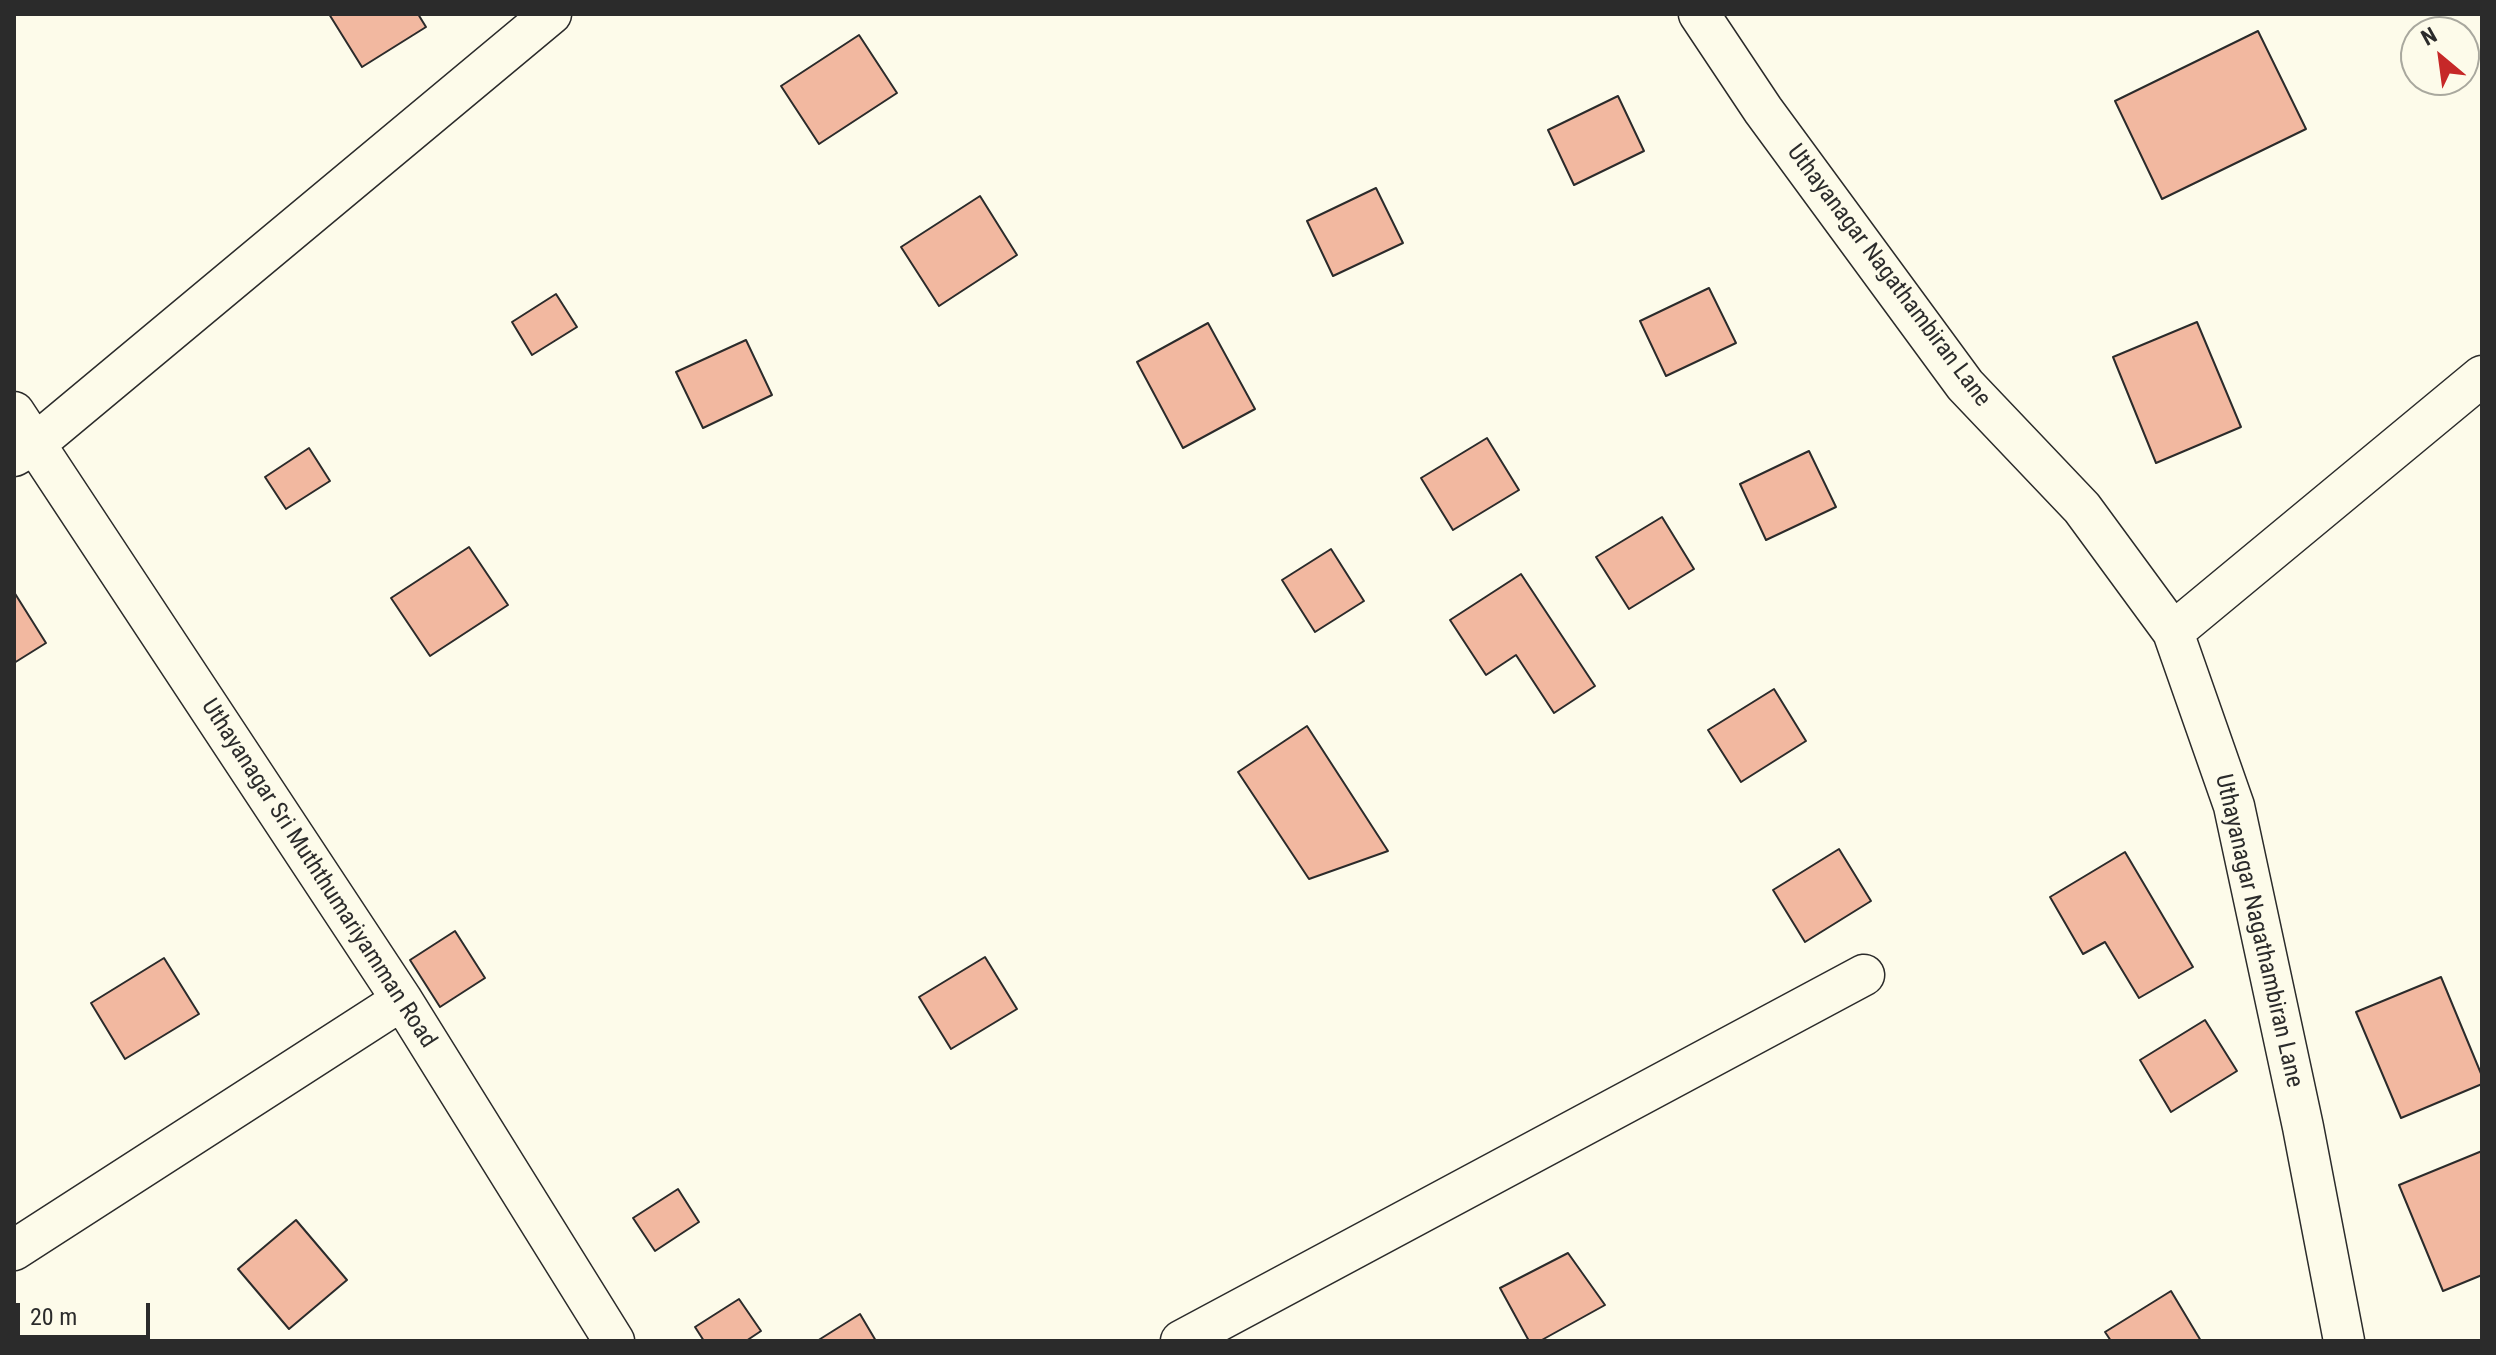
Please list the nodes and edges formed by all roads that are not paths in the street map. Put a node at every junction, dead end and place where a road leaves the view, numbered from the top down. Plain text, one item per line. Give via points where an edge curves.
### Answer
1 (551, 14) edge
2 (1699, 14) edge
3 (2482, 376) edge
4 (21, 437) edge
5 (2173, 632) junction
6 (1864, 975) dead end
7 (402, 1000) junction
8 (14, 1250) edge
9 (614, 1341) edge
10 (1181, 1341) edge
11 (2344, 1341) edge

1 - 4 street
2 - 5 street, Uthayanagar Nagathambiran Lane via 1965,385 2082,508
3 - 5 street
4 - 7 street, Uthayanagar Sri Muththumariyamman Road
5 - 11 street, Uthayanagar Nagathambiran Lane via 2234,806
6 - 10 street
7 - 8 street
7 - 9 street, Uthayanagar Sri Muththumariyamman Road

